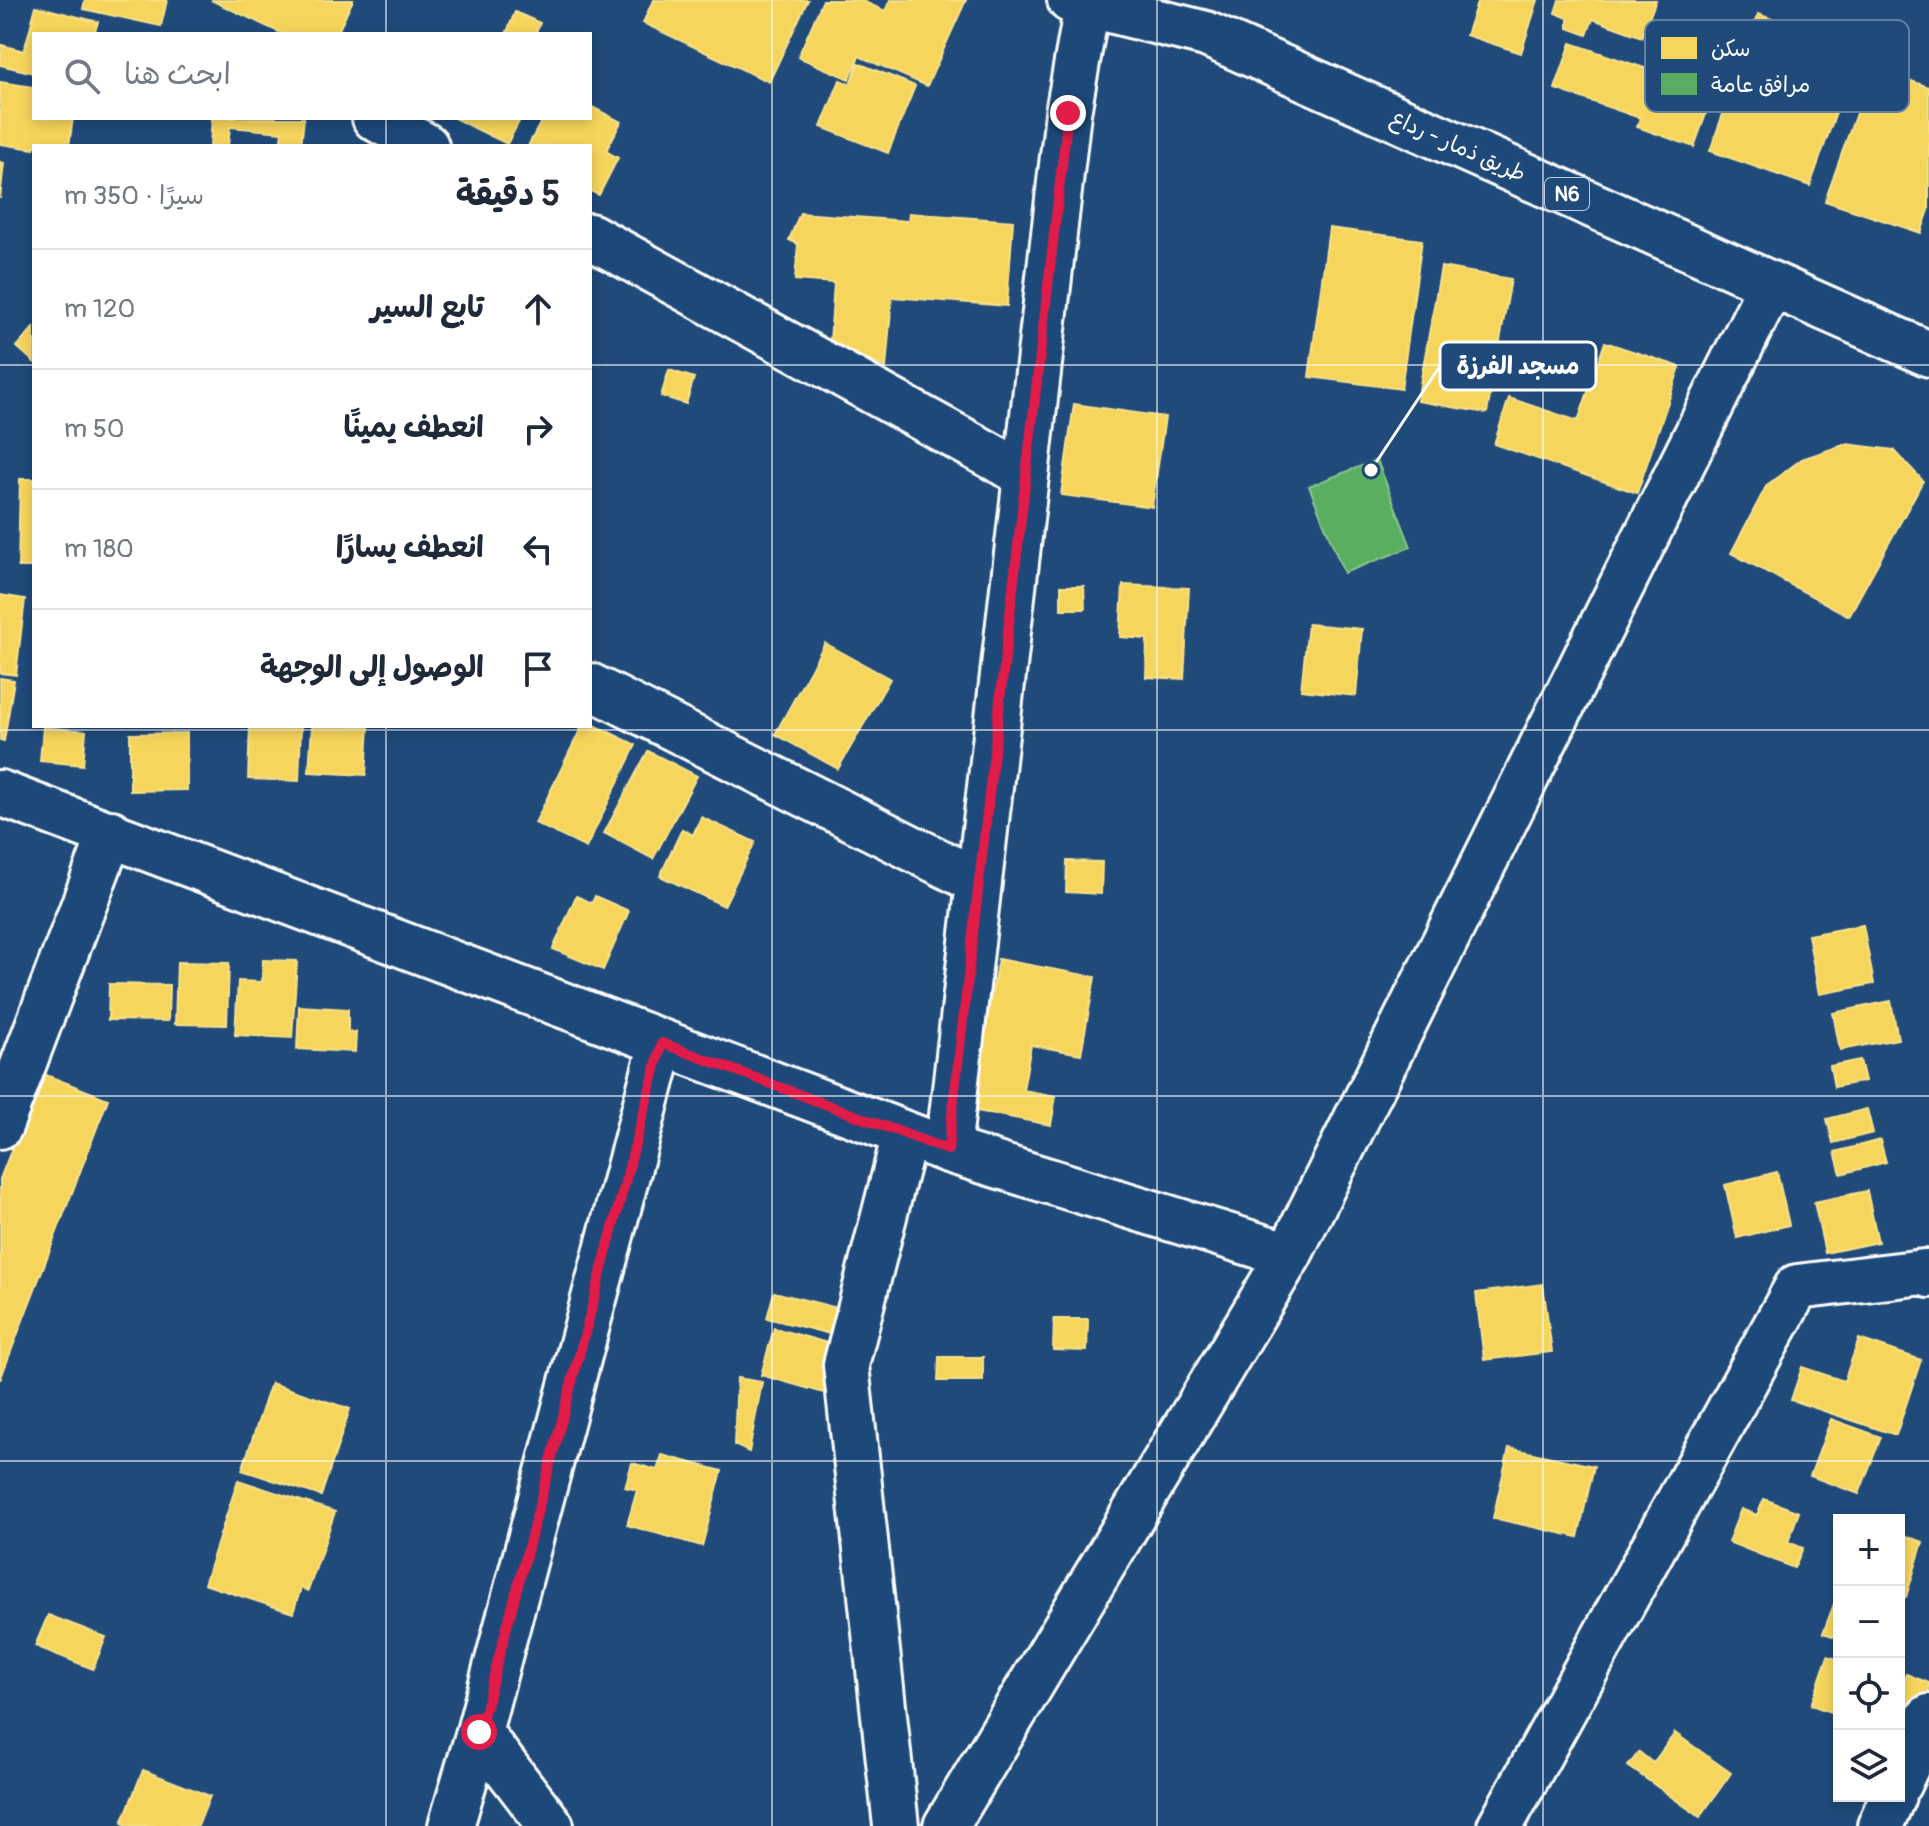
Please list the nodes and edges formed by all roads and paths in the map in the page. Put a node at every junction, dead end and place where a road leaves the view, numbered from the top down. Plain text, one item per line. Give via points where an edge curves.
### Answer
1 (1159, 0) edge
2 (1082, 1) edge
3 (1206, 34) junction
4 (379, 120) edge
5 (422, 144) edge
6 (592, 237) edge
7 (1771, 285) junction
8 (1929, 354) edge
9 (1026, 475) junction
10 (592, 687) edge
11 (0, 793) edge
12 (111, 833) junction
13 (979, 882) junction
14 (662, 1043) junction
15 (0, 1126) edge
16 (905, 1134) junction
17 (948, 1150) junction
18 (1289, 1255) junction
19 (1927, 1272) edge
20 (1929, 1717) edge
21 (479, 1732) junction
22 (1905, 1770) edge
23 (1890, 1802) edge
24 (451, 1826) edge
25 (551, 1826) edge
26 (896, 1826) edge
27 (946, 1826) edge
28 (1500, 1826) edge
29 (1880, 1826) edge

1 - 3 street, N6
2 - 3 street, N6
2 - 9 street
3 - 7 street, طريق ذمار - رداع / N6
4 - 5 street
6 - 9 street
7 - 8 street, طريق ذمار - رداع / N6
7 - 18 street
9 - 13 street
10 - 13 street
11 - 12 street
12 - 14 street
12 - 15 street
13 - 17 street
14 - 16 street
14 - 21 street
16 - 17 street
16 - 26 street via 846,1365
17 - 18 street
18 - 27 street
19 - 28 street via 1797,1287
20 - 22 street
21 - 24 street
21 - 25 street
23 - 29 street

